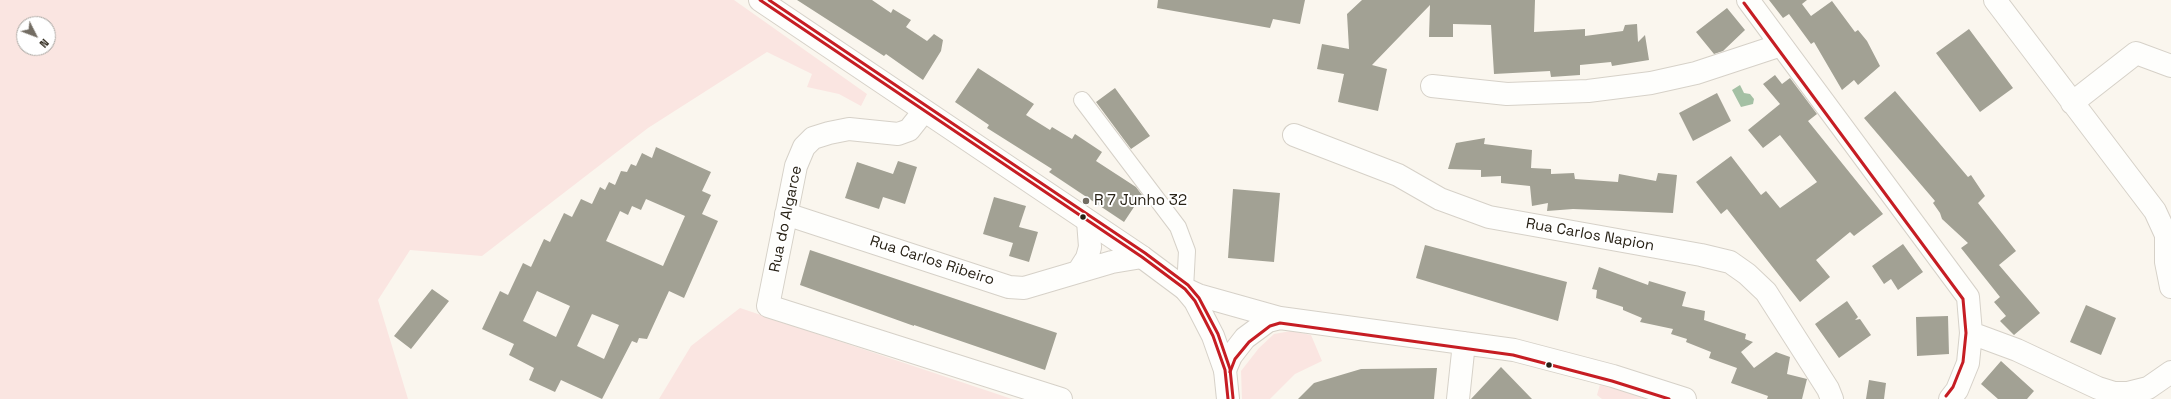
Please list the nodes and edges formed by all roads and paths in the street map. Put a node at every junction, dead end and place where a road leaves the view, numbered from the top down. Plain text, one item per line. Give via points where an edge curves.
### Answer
1 (760, 0) edge
2 (1748, 0) edge
3 (1995, 0) edge
4 (1781, 45) junction
5 (2171, 66) edge
6 (1432, 86) dead end
7 (1082, 100) dead end
8 (2072, 103) junction
9 (924, 111) junction
10 (1294, 135) dead end
11 (786, 214) junction
12 (1088, 220) junction
13 (2168, 236) edge
14 (1142, 257) junction
15 (1078, 272) junction
16 (2171, 287) edge
17 (1185, 289) junction
18 (1280, 318) junction
19 (1971, 333) junction
20 (1464, 343) junction
21 (1225, 370) junction
22 (2171, 372) edge
23 (1061, 399) edge
24 (1228, 399) edge
25 (1458, 399) edge
26 (1685, 399) edge
27 (1832, 399) edge
28 (1950, 399) edge

1 - 9 street
2 - 4 street
3 - 8 street
4 - 6 street via 1696,73 1651,83 1588,91 1507,94
4 - 19 street via 1968,297
5 - 8 street via 2136,53
7 - 17 street via 1178,227 1188,251
8 - 13 street via 2155,211
9 - 11 street, Rua do Algarce via 909,130 898,134 849,129 813,138 804,147 796,166
9 - 12 street
10 - 27 street, Rua Carlos Napion via 1398,175 1440,199 1489,217 1730,262 1766,292
11 - 15 street, Rua Carlos Ribeiro via 1009,287 1024,288
11 - 23 street, Rua do Algarce via 768,306
12 - 14 street
12 - 15 street via 1090,247 1087,258
13 - 16 street via 2166,262
14 - 15 street, Rua Carlos Ribeiro via 1127,258
14 - 17 street
17 - 18 street
17 - 21 street via 1213,336
18 - 20 street
18 - 21 street via 1268,321 1245,338 1231,356
19 - 22 street via 2017,350 2114,393 2128,394 2148,388
19 - 28 street via 1968,363 1957,390
20 - 25 street
20 - 26 street via 1514,350 1613,376
21 - 24 street

